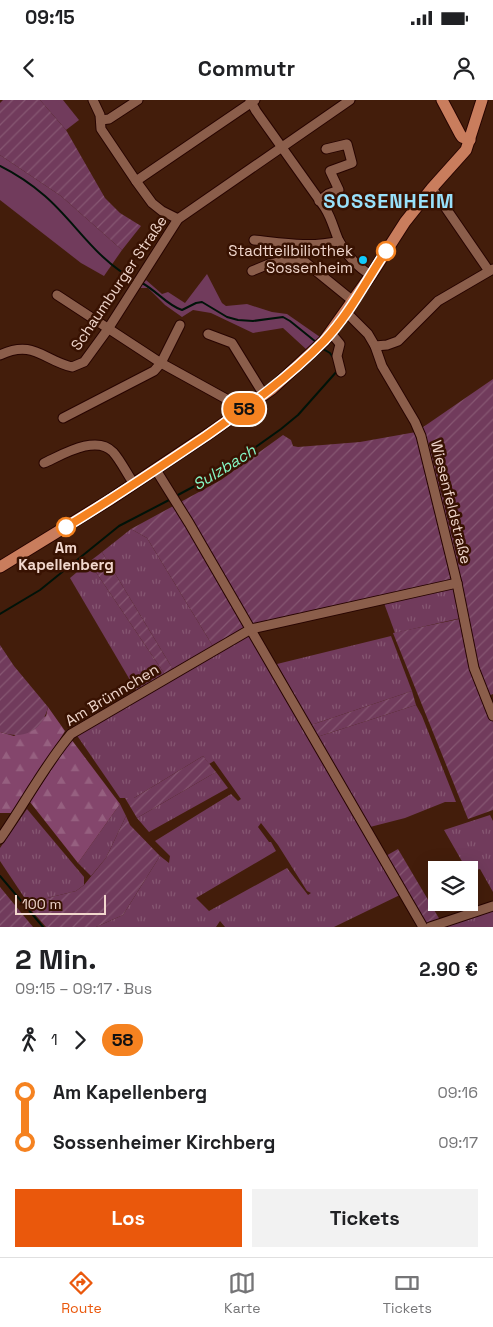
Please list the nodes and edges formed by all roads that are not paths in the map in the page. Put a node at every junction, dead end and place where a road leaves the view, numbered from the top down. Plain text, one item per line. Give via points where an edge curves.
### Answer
1 (93, 100) edge
2 (138, 100) edge
3 (350, 100) edge
4 (442, 100) edge
5 (482, 100) edge
6 (252, 101) edge
7 (101, 120) junction
8 (470, 140) junction
9 (282, 148) junction
10 (326, 149) dead end
11 (136, 182) junction
12 (432, 188) junction
13 (319, 201) junction
14 (178, 220) junction
15 (254, 240) dead end
16 (339, 241) junction
17 (491, 270) edge
18 (252, 271) dead end
19 (371, 276) junction
20 (57, 295) dead end
21 (354, 301) junction
22 (346, 312) junction
23 (180, 325) dead end
24 (108, 329) junction
25 (208, 334) dead end
26 (327, 337) junction
27 (375, 346) junction
28 (0, 355) edge
29 (161, 362) junction
30 (341, 372) dead end
31 (264, 394) junction
32 (242, 410) junction
33 (63, 418) dead end
34 (44, 463) dead end
35 (156, 470) junction
36 (134, 484) junction
37 (0, 567) edge
38 (457, 584) junction
39 (251, 629) junction
40 (493, 716) edge
41 (0, 839) edge
42 (493, 906) edge
43 (423, 927) edge
44 (430, 927) edge

1 - 7 street
2 - 7 street via 109,119
3 - 9 street, Schaumburger Straße
4 - 8 main road via 462,137
5 - 8 main road
6 - 9 street
6 - 11 street
7 - 11 street via 101,129
8 - 12 main road via 463,155
9 - 13 street
9 - 14 street, Schaumburger Straße
10 - 13 street via 347,144 352,163 330,170 339,190
11 - 14 street via 152,203
12 - 17 street
12 - 19 main road via 405,222
13 - 16 street via 332,220
14 - 24 street, Schaumburger Straße
15 - 16 street via 320,245
16 - 19 street via 359,267
17 - 27 street via 438,301 398,341
18 - 21 street via 285,261 305,262
19 - 21 main road
20 - 24 street
21 - 22 main road
22 - 26 main road
22 - 27 street, Wiesenfeldstraße
23 - 29 street
24 - 28 street, Schaumburger Straße via 84,362 72,367 22,348
24 - 29 street
25 - 31 street via 232,344
26 - 30 street via 340,344 337,356
26 - 31 main road
27 - 38 street, Wiesenfeldstraße via 382,366 415,422 424,445
29 - 32 street
29 - 33 street via 154,371
31 - 32 main road
32 - 35 main road
34 - 36 street via 74,449 103,445 112,452
35 - 36 main road
35 - 39 street
36 - 37 main road
38 - 39 street, Am Brünnchen
38 - 40 street, Wiesenfeldstraße via 474,668
39 - 41 street, Am Brünnchen via 71,734 57,750
39 - 43 street
42 - 44 street

